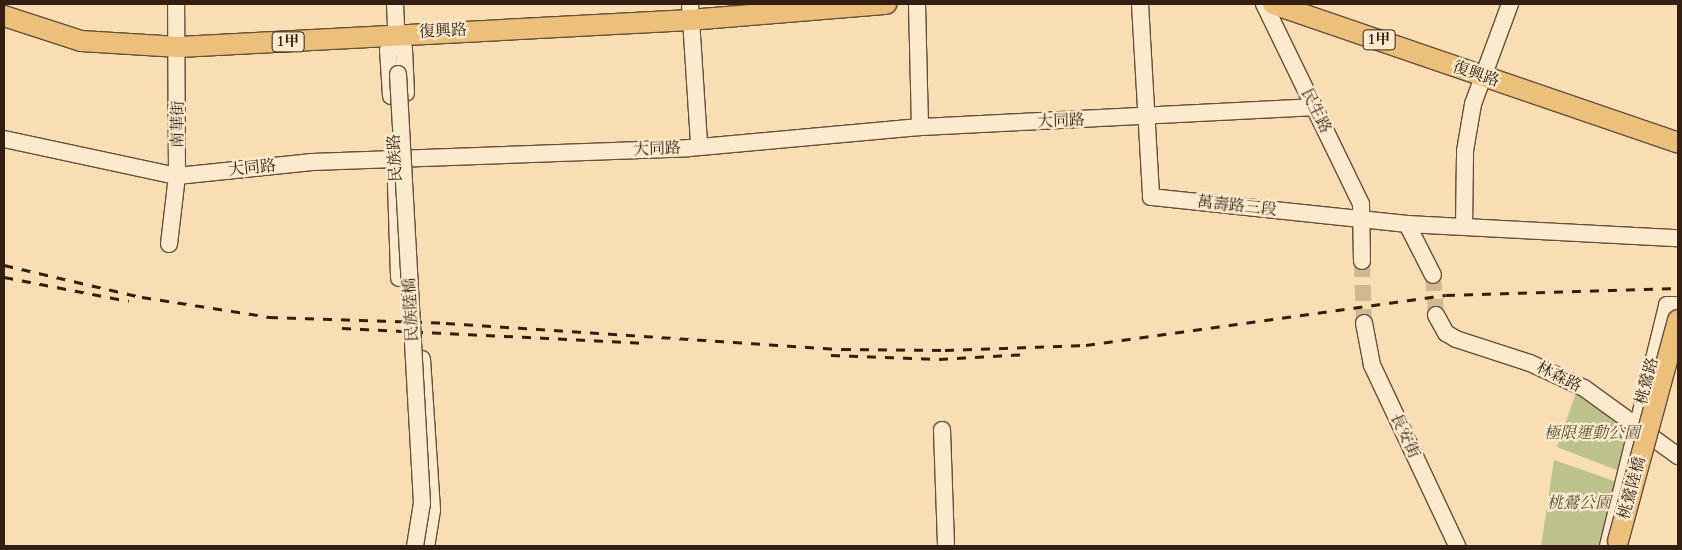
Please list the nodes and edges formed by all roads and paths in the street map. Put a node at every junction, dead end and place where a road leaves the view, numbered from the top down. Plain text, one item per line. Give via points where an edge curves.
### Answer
1 (176, 4) edge
2 (395, 4) edge
3 (886, 4) edge
4 (917, 4) edge
5 (1140, 4) edge
6 (1264, 4) edge
7 (1273, 4) edge
8 (1510, 4) edge
9 (690, 12) edge
10 (4, 16) edge
11 (396, 37) junction
12 (179, 47) junction
13 (398, 74) joint
14 (1484, 77) junction
15 (1313, 107) junction
16 (1146, 117) junction
17 (920, 127) junction
18 (4, 139) edge
19 (1678, 143) edge
20 (699, 145) junction
21 (402, 158) junction
22 (177, 176) junction
23 (1363, 220) junction
24 (1405, 224) junction
25 (1464, 227) junction
26 (1678, 238) edge
27 (169, 244) dead end
28 (1362, 260) tunnel mouth
29 (1433, 274) tunnel mouth
30 (407, 275) dead end
31 (1675, 310) edge
32 (1436, 315) tunnel mouth
33 (1364, 323) tunnel mouth
34 (420, 335) dead end
35 (1678, 352) edge
36 (1640, 407) junction
37 (1660, 414) junction
38 (1636, 425) junction
39 (942, 430) dead end
40 (1654, 439) junction
41 (1678, 456) edge
42 (1617, 545) edge
43 (415, 546) edge
44 (426, 546) edge
45 (946, 546) edge
46 (1456, 546) edge

1 - 12 street, 南華街
2 - 11 street, 民族路
3 - 9 main road, 復興路 / 1甲
4 - 17 street
5 - 16 street
6 - 15 street, 民生路
7 - 14 main road, 復興路 / 1甲
8 - 14 street
9 - 11 main road, 復興路 / 1甲
9 - 20 street
10 - 12 main road, 復興路 / 1甲 via 81,41
11 - 12 main road, 復興路 / 1甲
11 - 13 street, 民族路
11 - 21 street, 民族路 via 388,50
12 - 22 street, 南華街
13 - 43 street, 民族陸橋, bridge via 422,503
14 - 19 main road, 復興路 / 1甲
14 - 25 street via 1473,104 1465,151
15 - 16 street, 大同路
15 - 23 street, 民生路 via 1361,204
16 - 17 street, 大同路
16 - 23 street, 萬壽路三段 via 1151,197
17 - 20 street, 大同路
18 - 22 street, 大同路
20 - 21 street, 大同路
21 - 22 street, 大同路
21 - 30 street, 民族路
22 - 27 street, 南華街
23 - 24 street, 萬壽路三段
23 - 28 street
24 - 25 street, 萬壽路三段
24 - 29 street
25 - 26 street
31 - 36 street, 桃鶯路
31 - 42 main road, 桃鶯陸橋, bridge
32 - 38 street, 林森路 via 1446,333 1456,339 1566,378
33 - 46 street, 長安街 via 1372,365
34 - 44 street via 432,510
35 - 37 street, 桃鶯路
36 - 37 street
36 - 38 street, 桃鶯路
37 - 40 street, 桃鶯路
38 - 40 street, 林森路
38 - 42 street, 桃鶯路
39 - 45 street
40 - 41 street, 林森路
40 - 42 street, 桃鶯路

